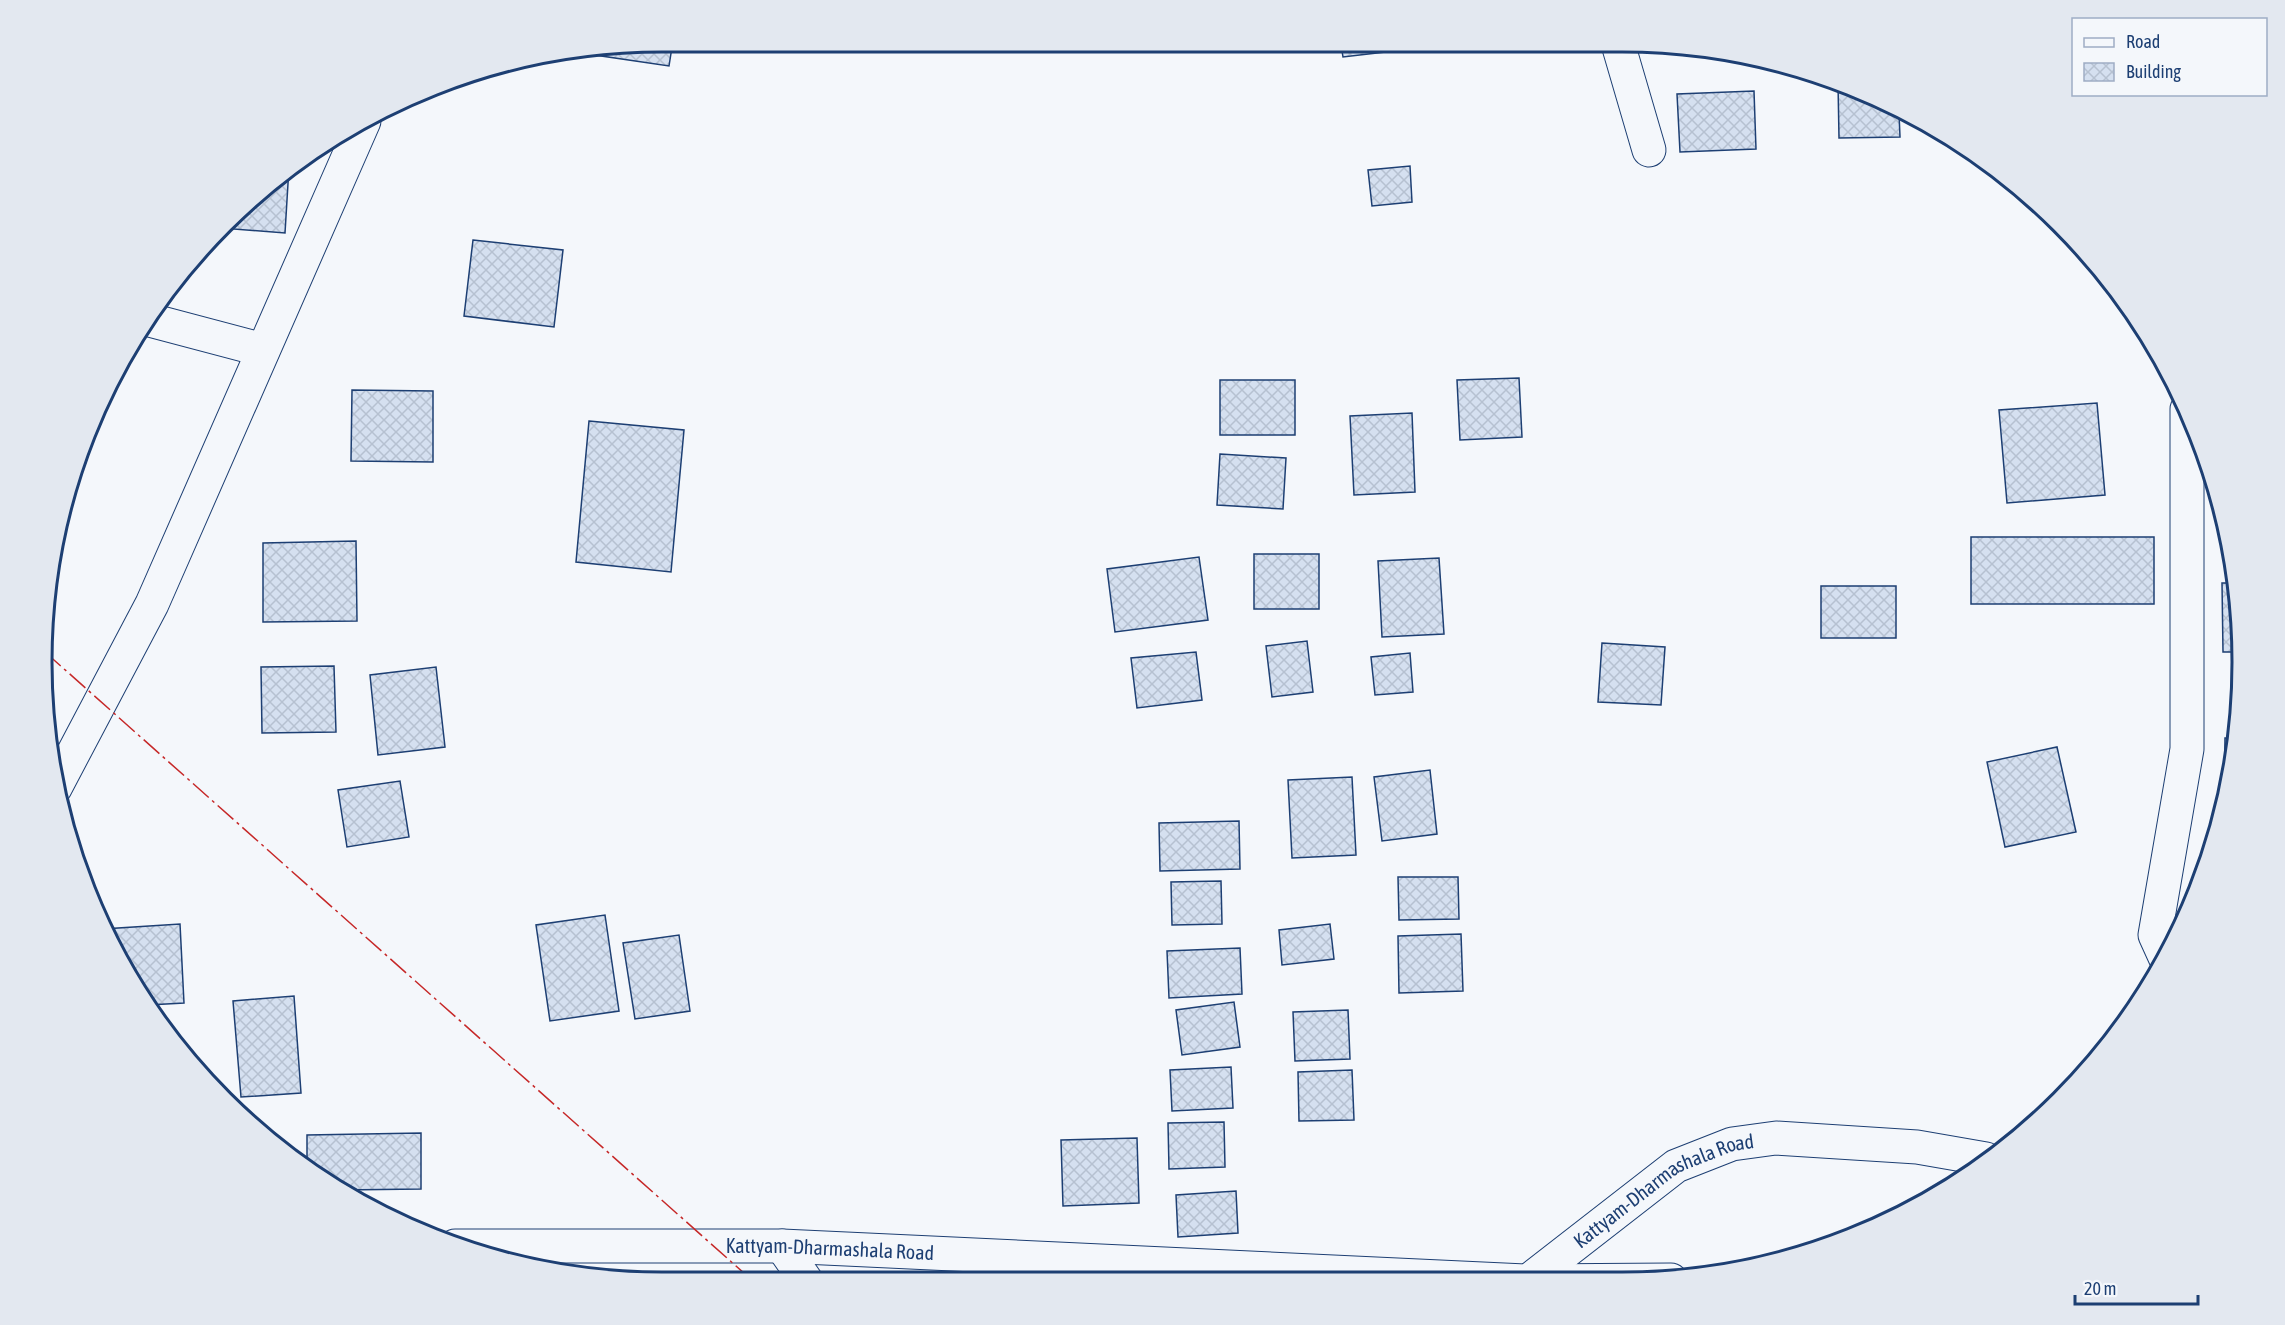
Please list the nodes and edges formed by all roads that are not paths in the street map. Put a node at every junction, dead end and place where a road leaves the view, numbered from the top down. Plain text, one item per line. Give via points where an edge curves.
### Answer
1 (1620, 52) edge
2 (359, 133) edge
3 (1649, 150) dead end
4 (157, 322) edge
5 (263, 350) junction
6 (2187, 432) edge
7 (63, 773) edge
8 (2161, 949) edge
9 (1978, 1158) edge
10 (486, 1246) edge
11 (782, 1246) junction
12 (800, 1272) edge
13 (1336, 1272) edge
14 (1540, 1272) edge

1 - 3 street
2 - 5 street
4 - 5 street
5 - 7 street via 152,604
6 - 8 street via 2187,749 2155,935
9 - 14 street, Kattyam-Dharmashala Road via 1917,1147 1776,1138 1732,1144 1676,1166
10 - 11 street, Kattyam-Dharmashala Road
11 - 12 street
11 - 13 street, Kattyam-Dharmashala Road

